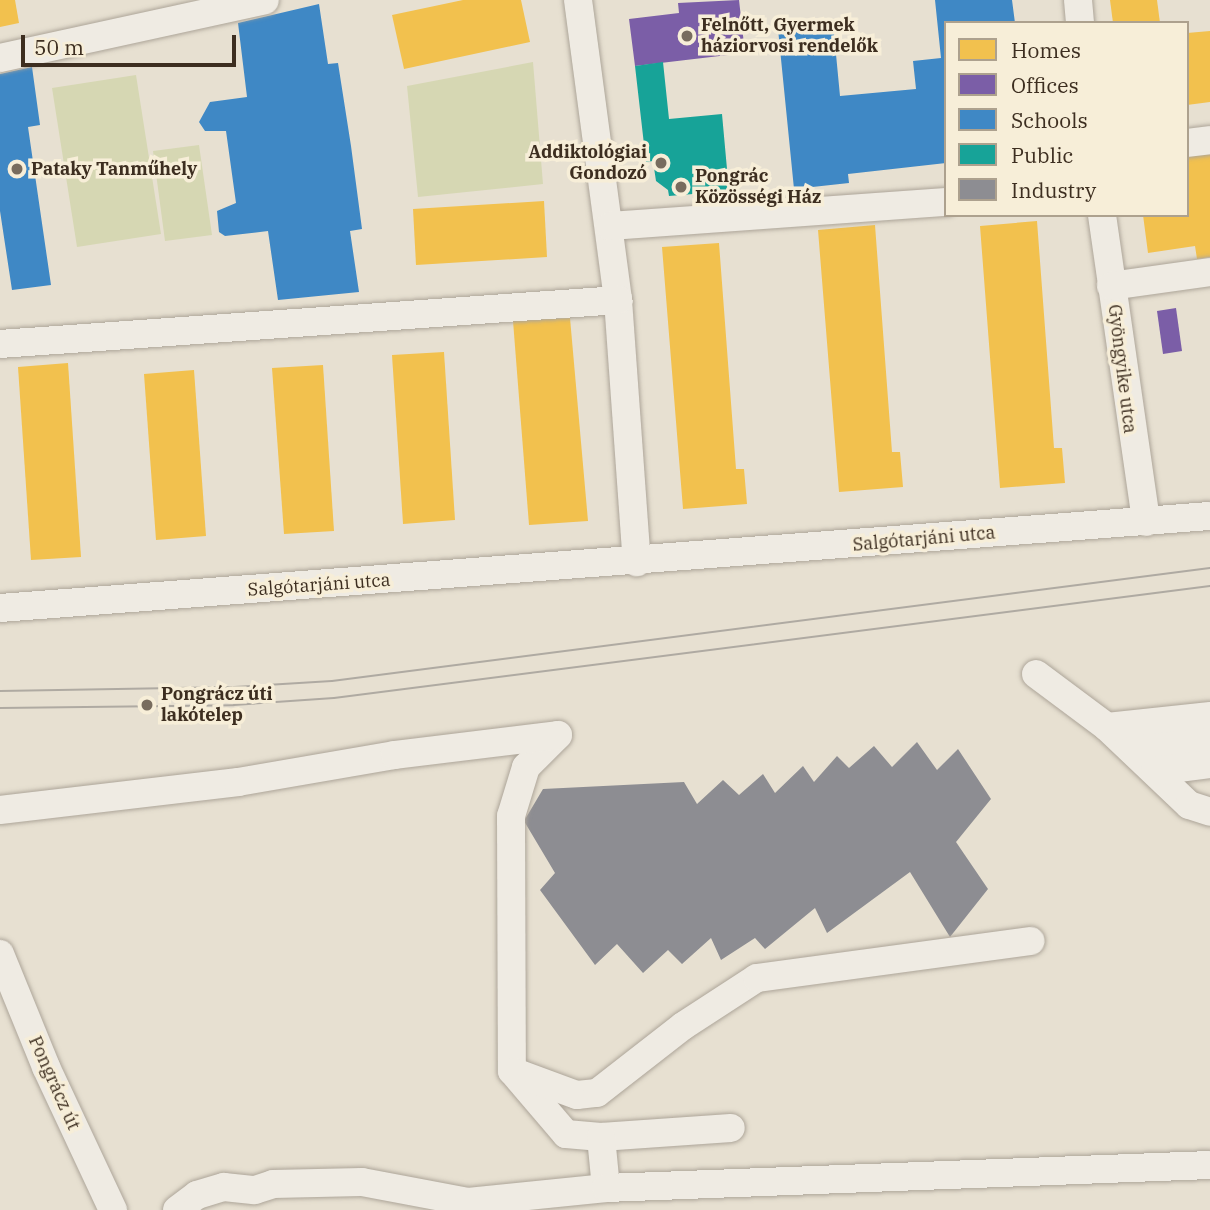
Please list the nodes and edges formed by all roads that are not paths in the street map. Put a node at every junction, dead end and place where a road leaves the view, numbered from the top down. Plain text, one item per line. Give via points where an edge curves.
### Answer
1 (265, 0) edge
2 (578, 0) edge
3 (1078, 0) edge
4 (1080, 21) edge
5 (0, 58) edge
6 (1210, 140) edge
7 (1189, 143) edge
8 (944, 202) edge
9 (1102, 217) edge
10 (610, 226) junction
11 (1210, 272) edge
12 (1111, 286) junction
13 (618, 300) junction
14 (0, 344) edge
15 (1210, 516) edge
16 (1146, 522) junction
17 (637, 562) junction
18 (0, 608) edge
19 (1036, 674) dead end
20 (1210, 716) edge
21 (1107, 727) junction
22 (1210, 742) edge
23 (1132, 750) junction
24 (1210, 764) edge
25 (1155, 771) junction
26 (1210, 789) edge
27 (1178, 793) junction
28 (0, 810) edge
29 (1210, 812) edge
30 (1031, 941) dead end
31 (0, 954) edge
32 (512, 1071) junction
33 (731, 1128) dead end
34 (601, 1137) junction
35 (1210, 1166) edge
36 (606, 1188) junction
37 (251, 1200) edge
38 (443, 1205) edge
39 (113, 1210) edge
40 (177, 1210) edge

1 - 5 street
2 - 10 street
3 - 4 street
6 - 7 street
8 - 10 street
9 - 12 street, Gyöngyike utca
10 - 13 street
11 - 12 street
12 - 16 street, Gyöngyike utca
13 - 14 street
13 - 17 street
15 - 16 street, Salgótarjáni utca
16 - 17 street, Salgótarjáni utca
17 - 18 street, Salgótarjáni utca
19 - 21 street
20 - 21 street
21 - 23 street
22 - 23 street
23 - 25 street
24 - 25 street
25 - 27 street
26 - 27 street
27 - 29 street via 1189,805
28 - 32 street via 558,735 526,767 511,816
30 - 32 street via 757,978 683,1026 597,1093 576,1095
31 - 39 street, Pongrácz út via 46,1067
32 - 34 street via 566,1134
33 - 34 street
34 - 36 street
35 - 36 street
36 - 38 street
37 - 38 street via 274,1184 362,1182 414,1189
37 - 40 street via 224,1187 197,1195

